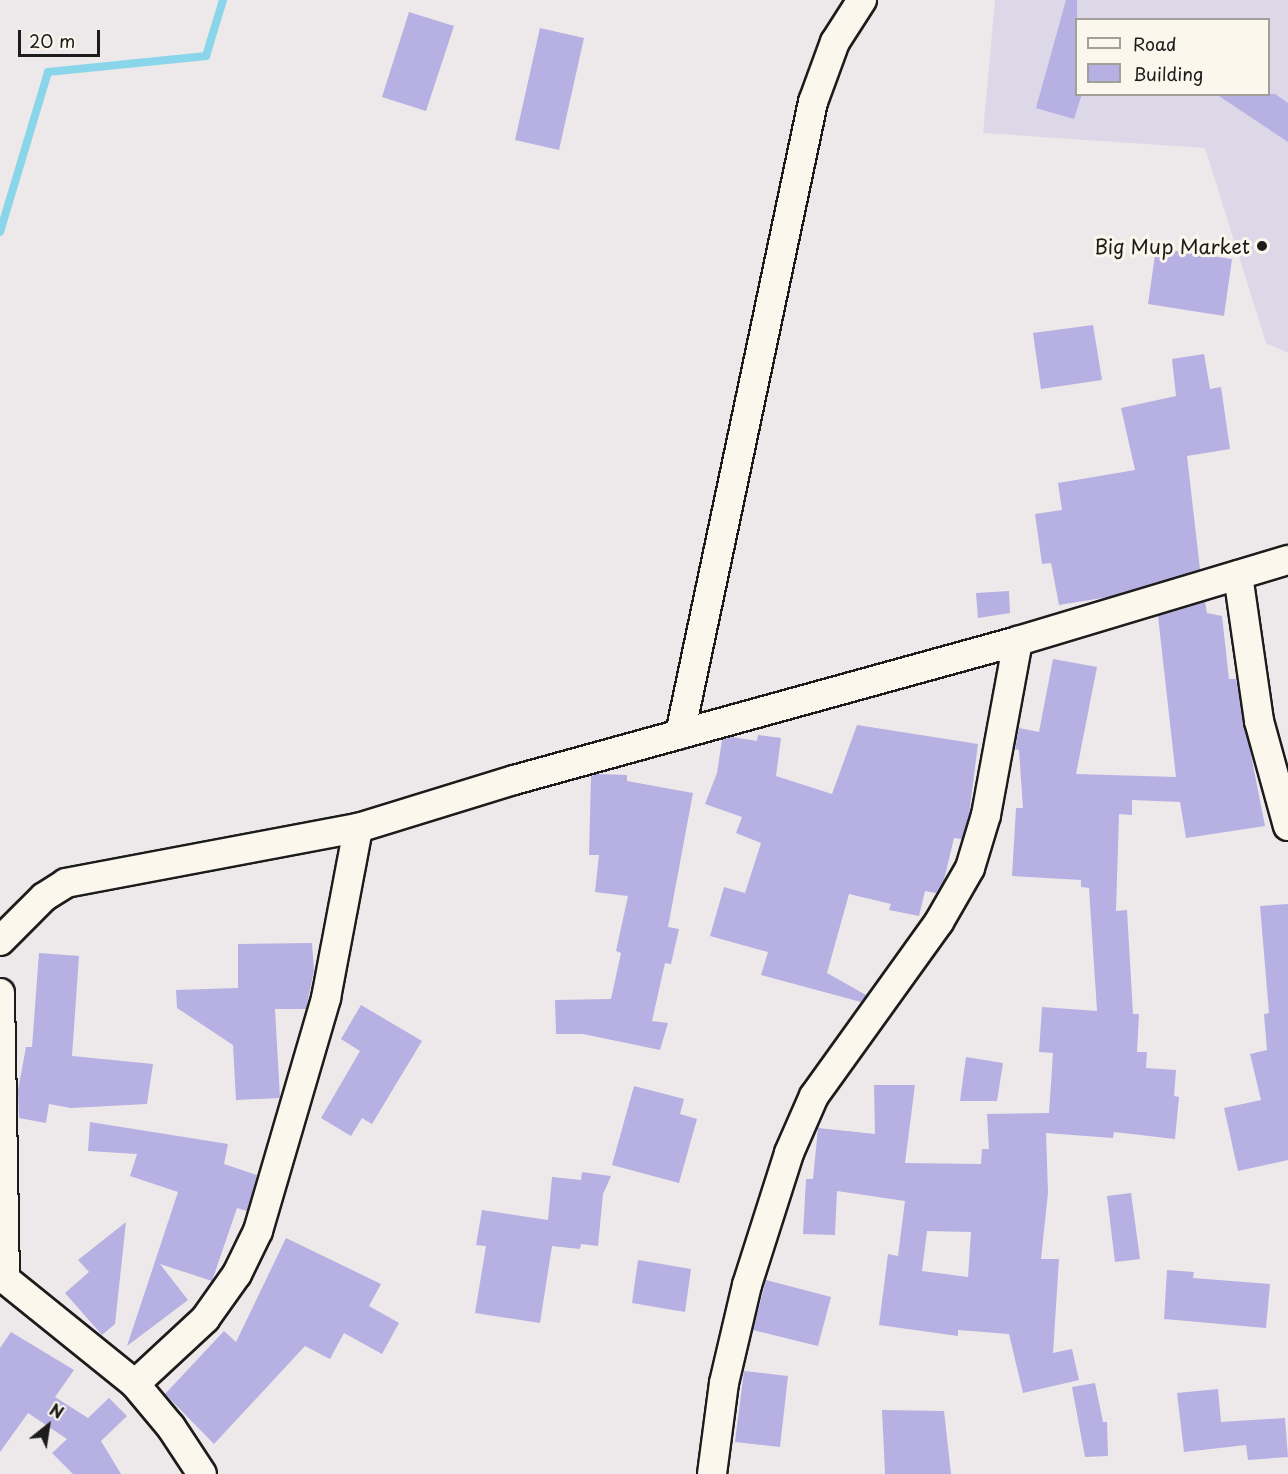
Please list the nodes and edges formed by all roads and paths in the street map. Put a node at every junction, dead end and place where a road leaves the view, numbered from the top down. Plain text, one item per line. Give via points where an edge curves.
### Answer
1 (862, 0) edge
2 (1288, 560) edge
3 (1238, 574) junction
4 (1018, 641) junction
5 (680, 734) junction
6 (1288, 826) edge
7 (358, 828) junction
8 (0, 941) edge
9 (0, 993) edge
10 (3, 1281) edge
11 (135, 1384) junction
12 (202, 1474) edge
13 (712, 1474) edge

1 - 5 street via 835,42 813,102
2 - 3 street
3 - 4 street
3 - 6 street via 1259,721
4 - 5 street
4 - 13 street via 986,815 970,868 939,922 814,1096 789,1153 747,1285 724,1383
5 - 7 street
7 - 8 street via 66,883 44,897
7 - 11 street via 326,998 258,1231 237,1274 205,1319
9 - 10 street
10 - 11 street
11 - 12 street via 171,1427

